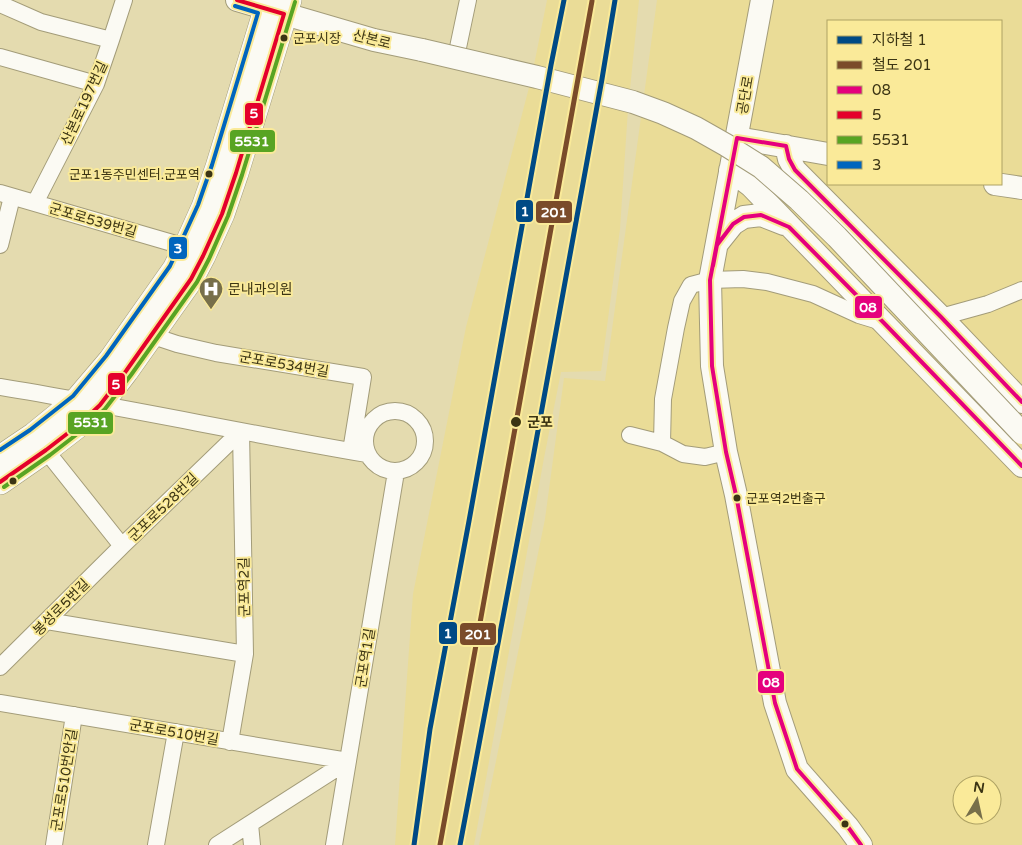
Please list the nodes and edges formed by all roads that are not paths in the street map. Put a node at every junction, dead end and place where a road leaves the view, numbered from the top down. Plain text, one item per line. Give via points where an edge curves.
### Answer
1 (124, 0) edge
2 (237, 0) edge
3 (468, 0) edge
4 (762, 0) edge
5 (0, 4) edge
6 (277, 6) edge
7 (111, 40) junction
8 (0, 57) edge
9 (456, 57) dead end
10 (96, 84) junction
11 (737, 138) junction
12 (786, 146) junction
13 (827, 154) edge
14 (730, 170) junction
15 (1002, 185) edge
16 (1022, 188) edge
17 (6, 195) edge
18 (825, 200) junction
19 (35, 203) junction
20 (789, 227) junction
21 (0, 245) edge
22 (716, 245) junction
23 (186, 248) junction
24 (710, 280) junction
25 (1022, 290) edge
26 (941, 317) junction
27 (884, 322) junction
28 (145, 329) junction
29 (0, 387) edge
30 (89, 402) junction
31 (1022, 402) edge
32 (241, 432) junction
33 (1022, 433) edge
34 (630, 435) dead end
35 (40, 442) junction
36 (662, 443) junction
37 (359, 452) junction
38 (726, 452) junction
39 (0, 458) edge
40 (1022, 466) edge
41 (396, 472) junction
42 (0, 482) edge
43 (122, 546) junction
44 (47, 621) junction
45 (245, 654) junction
46 (0, 667) edge
47 (0, 703) edge
48 (74, 715) junction
49 (176, 732) junction
50 (230, 742) junction
51 (348, 761) junction
52 (250, 824) junction
53 (54, 845) edge
54 (156, 845) edge
55 (218, 845) edge
56 (252, 845) edge
57 (334, 845) edge
58 (861, 845) edge

1 - 7 street, 산본로197번길
2 - 6 street, 산본로
3 - 9 street
4 - 11 street, 공단로
5 - 7 street via 41,22
6 - 23 main road
6 - 28 main road via 236,173 222,214 191,279
6 - 33 street, 산본로, bridge via 374,40 537,76 633,102 696,128 726,145 761,166 799,200
7 - 10 street, 산본로197번길
8 - 10 street
10 - 19 street, 산본로197번길
11 - 12 street
11 - 14 street, 공단로
12 - 13 street
12 - 18 street via 795,170
14 - 20 street via 751,186
14 - 22 street, 공단로
15 - 16 street
17 - 19 street, 군포로539번길
17 - 21 street
18 - 20 street via 812,192 802,190 795,194 786,206
18 - 26 street
19 - 23 street, 군포로539번길
20 - 22 street via 761,214 744,218 733,224
20 - 27 street
22 - 24 street, 공단로
23 - 28 main road
24 - 27 street via 768,282 813,294 858,315
24 - 36 street via 691,285 682,301 663,399
24 - 38 street, 공단로 via 712,366
25 - 26 street via 988,304
26 - 31 street
27 - 40 street
28 - 30 main road via 111,360
28 - 37 street, 군포로534번길 via 162,339 216,353 363,377
29 - 30 street
30 - 32 street
30 - 35 main road
32 - 37 street
32 - 43 street, 군포로528번길
32 - 45 street, 군포역2길
34 - 36 street
35 - 39 main road
35 - 42 main road
35 - 43 street, 군포로528번길
36 - 38 street via 683,454 705,457
37 - 41 street via 385,470
37 - 41 street via 366,430 380,414 398,411 410,414 423,428 426,445 421,458 413,466
38 - 58 street, 공단로 via 774,704 797,769
41 - 51 street, 군포역1길
43 - 44 street, 봉성로5번길
44 - 45 street
44 - 46 street, 봉성로5번길
45 - 50 street, 군포역2길
47 - 48 street, 군포로510번길
48 - 49 street, 군포로510번길
48 - 53 street, 군포로510번안길
49 - 50 street, 군포로510번길
49 - 54 street
50 - 51 street, 군포로510번길
51 - 52 street
51 - 57 street, 군포역1길
52 - 55 street
52 - 56 street

